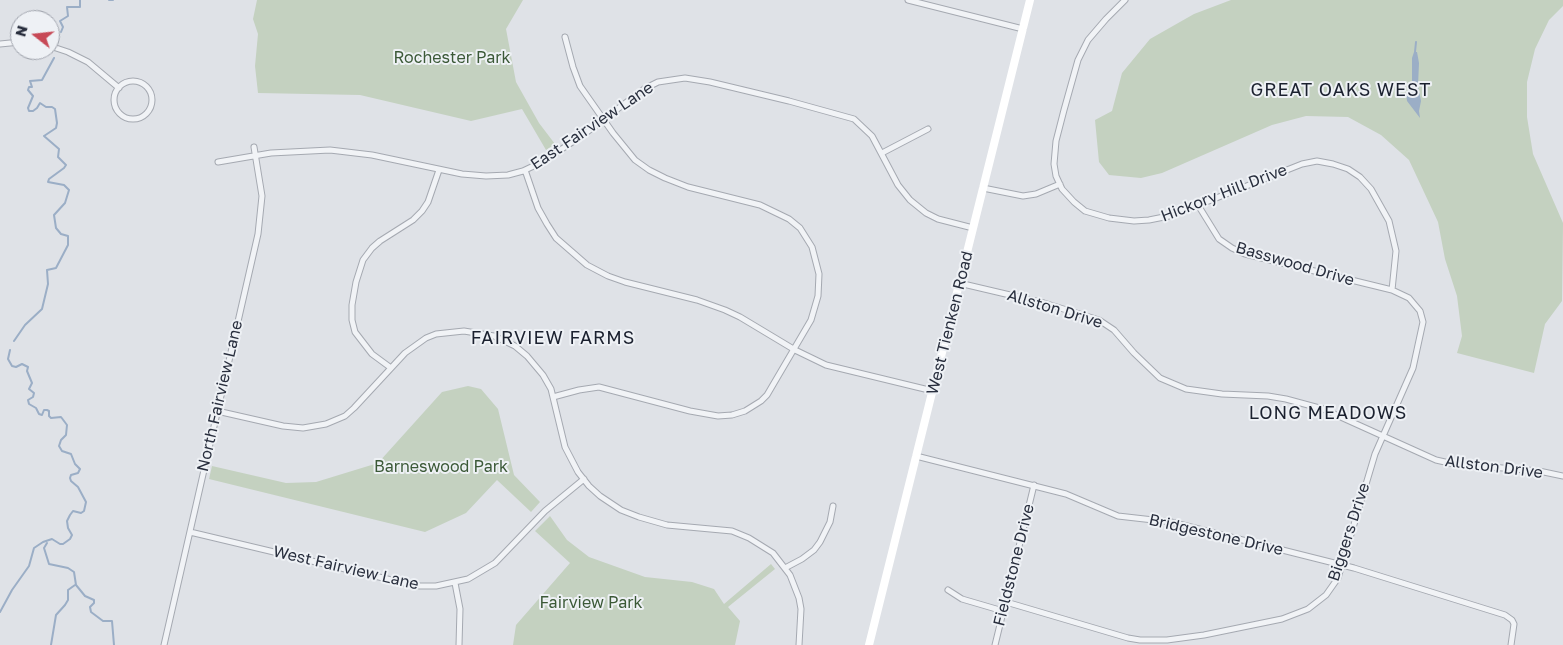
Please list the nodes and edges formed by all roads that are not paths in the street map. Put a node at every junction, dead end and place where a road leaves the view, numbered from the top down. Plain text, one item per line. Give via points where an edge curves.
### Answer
1 (908, 0) edge
2 (1030, 0) edge
3 (1122, 1) edge
4 (1022, 29) junction
5 (565, 37) dead end
6 (60, 49) edge
7 (119, 88) junction
8 (603, 119) junction
9 (928, 129) dead end
10 (254, 147) dead end
11 (882, 153) junction
12 (256, 156) junction
13 (218, 162) dead end
14 (439, 170) junction
15 (525, 170) junction
16 (1060, 184) junction
17 (983, 188) junction
18 (1198, 206) junction
19 (973, 228) junction
20 (960, 282) junction
21 (1392, 290) junction
22 (1409, 298) joint
23 (793, 349) junction
24 (391, 368) junction
25 (933, 391) junction
26 (553, 397) junction
27 (217, 411) junction
28 (1383, 436) junction
29 (916, 456) junction
30 (1563, 476) edge
31 (584, 479) junction
32 (1034, 485) junction
33 (833, 506) dead end
34 (190, 532) junction
35 (1342, 565) junction
36 (785, 568) junction
37 (455, 583) junction
38 (948, 590) dead end
39 (1006, 602) junction
40 (1003, 611) junction
41 (164, 645) edge
42 (459, 645) edge
43 (799, 645) edge
44 (869, 645) edge
45 (995, 645) edge
46 (1511, 645) edge

1 - 4 street
2 - 4 street, West Tienken Road
3 - 16 street, Hickory Hill Drive via 1088,40 1078,60 1054,153
4 - 17 street, West Tienken Road
5 - 8 street via 575,76
6 - 7 street via 88,62
7 - 7 street via 114,105 121,115 132,120 143,117 153,101 152,94 143,84 130,81
8 - 11 street, East Fairview Lane via 644,89 658,82 685,78 854,119 872,136
8 - 15 street, East Fairview Lane via 583,136
8 - 23 street via 635,160 649,170 688,187 760,205 790,219 800,228 812,247 820,274 816,307
9 - 11 street
10 - 12 street, North Fairview Lane
11 - 19 street, East Fairview Lane via 898,185 910,200 938,219
12 - 13 street, East Fairview Lane
12 - 14 street, East Fairview Lane via 330,150 372,155
12 - 27 street, North Fairview Lane via 262,196 258,234
14 - 15 street, East Fairview Lane via 486,176
14 - 24 street via 422,211 372,248 363,260 356,282 352,305 355,332 372,354
15 - 23 street via 547,224 556,238 586,265 625,282 712,305 740,317
16 - 17 street via 1022,196
16 - 18 street, Hickory Hill Drive via 1085,211 1109,218 1149,220
17 - 19 street, West Tienken Road
18 - 21 street, Basswood Drive via 1218,239 1245,254
18 - 21 street, Hickory Hill Drive via 1302,164 1317,161 1348,168 1371,189 1389,220 1396,251
19 - 20 street, West Tienken Road
20 - 25 street, West Tienken Road
20 - 28 street, Allston Drive via 1099,320 1114,330 1160,378 1186,389 1286,399 1323,409
21 - 22 street, Basswood Drive
22 - 28 street, Biggers Drive via 1420,311 1423,322 1413,368
23 - 25 street via 826,365
23 - 26 street via 767,395 745,411 732,415 718,416 599,387
24 - 26 street via 414,345 431,336 452,331 476,332 508,342 527,356 543,375
24 - 27 street via 345,416 317,426 283,426
25 - 29 street, West Tienken Road
26 - 31 street via 565,447
27 - 34 street, North Fairview Lane
28 - 30 street, Allston Drive via 1430,458 1454,464
28 - 35 street, Biggers Drive via 1362,491
29 - 32 street, Bridgestone Drive
29 - 44 street, West Tienken Road
31 - 36 street via 600,496 621,510 667,525 732,531 774,553
31 - 37 street, West Fairview Lane via 545,510 495,563
32 - 35 street, Bridgestone Drive via 1066,494 1118,516 1171,522
32 - 39 street, Fieldstone Drive
33 - 36 street via 830,522 814,550
34 - 37 street, West Fairview Lane via 412,584 436,586
34 - 41 street, North Fairview Lane
35 - 39 street, Biggers Drive via 1326,596 1308,609 1282,618 1173,640 1128,638
35 - 46 street, Bridgestone Drive via 1505,615 1513,622
36 - 43 street via 801,609
37 - 42 street via 460,609
38 - 40 street via 974,604
39 - 40 street, Fieldstone Drive
40 - 45 street, Fieldstone Drive

